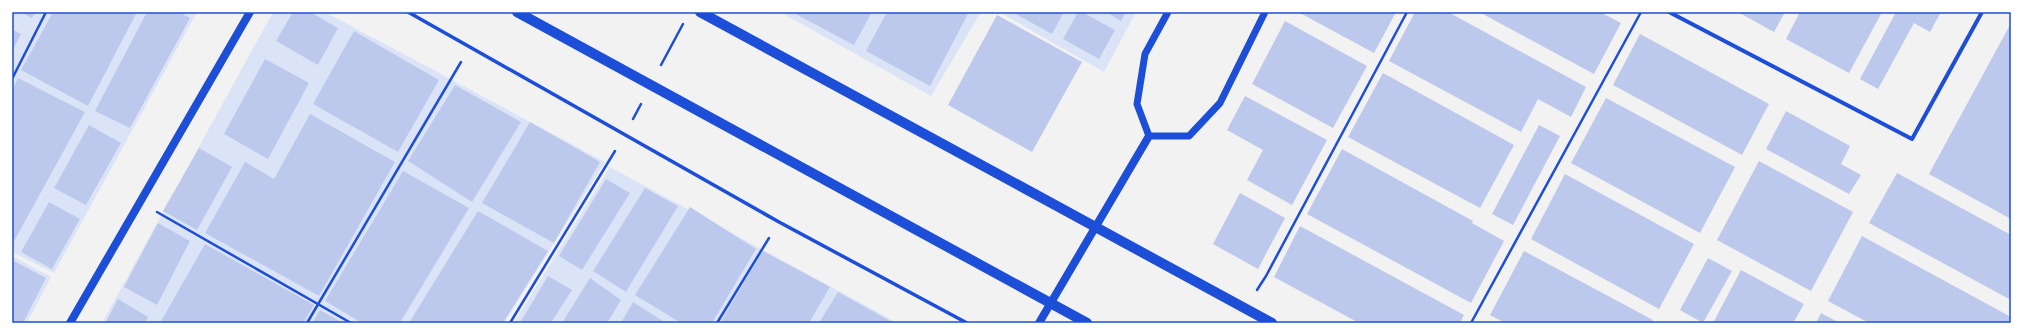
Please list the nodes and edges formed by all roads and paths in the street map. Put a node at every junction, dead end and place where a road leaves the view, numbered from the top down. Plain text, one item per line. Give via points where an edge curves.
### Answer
1 (46, 12) edge
2 (250, 12) edge
3 (408, 12) edge
4 (517, 12) edge
5 (700, 12) edge
6 (1168, 12) edge
7 (1265, 12) edge
8 (1407, 12) edge
9 (1641, 12) edge
10 (1669, 12) edge
11 (1982, 12) edge
12 (674, 40) dead end
13 (470, 46) junction
14 (660, 67) dead end
15 (12, 79) edge
16 (643, 100) dead end
17 (626, 134) junction
18 (1149, 136) junction
19 (140, 203) junction
20 (779, 222) junction
21 (1253, 296) dead end
22 (319, 304) junction
23 (70, 323) edge
24 (307, 323) edge
25 (351, 323) edge
26 (510, 323) edge
27 (717, 323) edge
28 (967, 323) edge
29 (1039, 323) edge
30 (1088, 323) edge
31 (1272, 323) edge
32 (1471, 323) edge

1 - 15 path
2 - 19 main road
3 - 13 street
4 - 30 main road
5 - 31 main road
6 - 18 street via 1145,54 1137,104
7 - 18 street via 1220,103 1189,136
8 - 21 path
9 - 32 path
10 - 11 street via 1912,139
12 - 14 path
13 - 17 street
13 - 22 path
16 - 17 path
17 - 20 street
17 - 26 path
18 - 29 main road
19 - 22 path
19 - 23 main road
20 - 27 path
20 - 28 street
22 - 24 path
22 - 25 path

